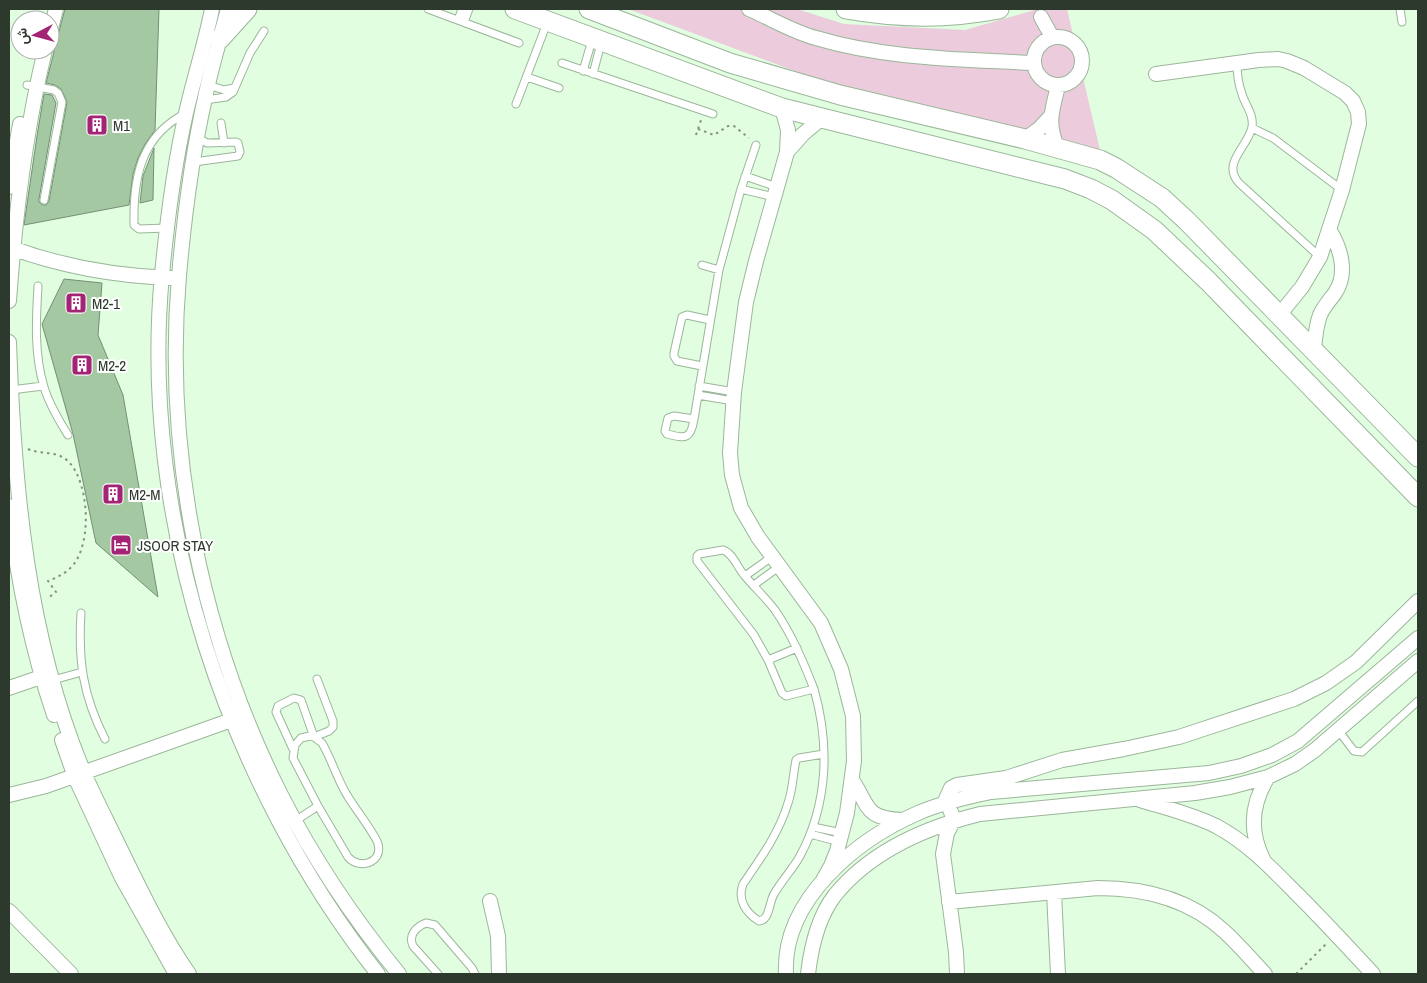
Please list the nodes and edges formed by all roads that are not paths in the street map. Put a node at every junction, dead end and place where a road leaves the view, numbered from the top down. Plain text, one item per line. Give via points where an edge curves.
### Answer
1 (212, 9) edge
2 (228, 9) edge
3 (247, 9) edge
4 (428, 9) edge
5 (462, 9) edge
6 (469, 9) edge
7 (515, 9) edge
8 (589, 9) edge
9 (749, 9) edge
10 (846, 9) edge
11 (999, 9) edge
12 (1400, 9) edge
13 (1041, 17) dead end
14 (461, 21) junction
15 (548, 21) junction
16 (1402, 22) dead end
17 (264, 31) dead end
18 (1052, 37) junction
19 (220, 39) junction
20 (597, 39) junction
21 (520, 43) dead end
22 (35, 60) edge
23 (41, 60) edge
24 (562, 63) dead end
25 (1033, 63) junction
26 (1237, 63) junction
27 (584, 71) junction
28 (593, 74) junction
29 (1156, 74) dead end
30 (527, 77) junction
31 (208, 85) junction
32 (32, 86) junction
33 (1058, 86) junction
34 (234, 88) junction
35 (559, 88) dead end
36 (204, 100) junction
37 (516, 104) dead end
38 (782, 108) junction
39 (186, 113) junction
40 (713, 114) dead end
41 (1050, 117) junction
42 (822, 118) junction
43 (221, 123) dead end
44 (1252, 128) junction
45 (198, 138) junction
46 (1025, 139) junction
47 (224, 143) junction
48 (756, 145) road end
49 (1057, 147) junction
50 (787, 152) junction
51 (194, 162) junction
52 (746, 176) junction
53 (9, 187) edge
54 (741, 188) junction
55 (1342, 190) junction
56 (776, 192) junction
57 (44, 200) dead end
58 (167, 228) junction
59 (1330, 231) junction
60 (11, 248) edge
61 (1320, 257) junction
62 (702, 265) dead end
63 (719, 270) junction
64 (162, 278) junction
65 (179, 278) junction
66 (38, 286) dead end
67 (9, 301) edge
68 (1280, 314) junction
69 (710, 320) junction
70 (9, 342) edge
71 (1314, 350) junction
72 (702, 366) junction
73 (43, 386) junction
74 (699, 386) junction
75 (10, 390) junction
76 (698, 395) junction
77 (734, 396) junction
78 (694, 419) dead end
79 (68, 435) dead end
80 (1418, 457) edge
81 (1418, 497) edge
82 (9, 506) edge
83 (776, 561) junction
84 (745, 576) junction
85 (754, 585) junction
86 (1418, 601) edge
87 (81, 613) dead end
88 (35, 631) junction
89 (1418, 638) edge
90 (797, 648) junction
91 (768, 660) junction
92 (1418, 661) edge
93 (82, 672) junction
94 (47, 679) junction
95 (317, 679) dead end
96 (9, 688) edge
97 (814, 689) junction
98 (1418, 701) edge
99 (246, 715) junction
100 (232, 720) junction
101 (1338, 730) junction
102 (314, 737) junction
103 (105, 739) dead end
104 (293, 749) junction
105 (824, 754) junction
106 (80, 775) junction
107 (1268, 777) junction
108 (852, 780) junction
109 (9, 795) edge
110 (1135, 798) junction
111 (948, 803) junction
112 (318, 806) junction
113 (903, 820) junction
114 (954, 820) junction
115 (294, 821) junction
116 (813, 827) junction
117 (925, 831) junction
118 (810, 834) junction
119 (841, 838) junction
120 (1263, 860) junction
121 (944, 861) junction
122 (822, 882) junction
123 (1054, 892) junction
124 (490, 901) dead end
125 (949, 902) junction
126 (9, 911) edge
127 (434, 973) edge
128 (71, 974) edge
129 (176, 974) edge
130 (189, 974) edge
131 (378, 974) edge
132 (399, 974) edge
133 (475, 974) edge
134 (499, 974) edge
135 (786, 974) edge
136 (808, 974) edge
137 (957, 974) edge
138 (1058, 974) edge
139 (1265, 974) edge
140 (1373, 974) edge

1 - 39 street
2 - 19 street
3 - 19 street
4 - 14 lane
5 - 14 lane
6 - 14 lane
7 - 15 street
8 - 46 street via 739,65 840,95
9 - 25 street via 813,38 867,50 917,57
10 - 11 street via 926,17
12 - 16 lane
13 - 18 street
14 - 21 lane
15 - 20 street
15 - 30 lane
17 - 34 lane
18 - 25 street via 1038,46
18 - 33 street via 1068,39 1075,44 1082,59 1078,75
19 - 31 street
20 - 27 lane
20 - 28 lane
20 - 38 street
22 - 32 street
23 - 32 street
24 - 27 lane
25 - 33 street via 1043,81
26 - 29 street
26 - 44 lane via 1239,85 1251,113
26 - 55 street via 1268,59 1296,64 1353,101 1360,124
27 - 28 lane
28 - 40 lane
30 - 35 lane
30 - 37 lane
31 - 34 lane via 224,90
31 - 36 street
32 - 53 street
32 - 57 lane via 58,92 62,102
32 - 60 street
33 - 41 street
34 - 36 lane via 226,98
36 - 45 street
38 - 42 street
38 - 50 street via 788,130
39 - 58 street
39 - 58 lane via 157,134 141,161 137,176 134,224 139,229
41 - 46 street
41 - 49 street
42 - 50 street
42 - 81 street via 1064,179 1112,200 1154,230 1208,281
43 - 47 lane
44 - 55 lane via 1273,138
44 - 61 lane via 1234,160 1235,180
45 - 47 lane via 207,143
45 - 51 street
46 - 49 street
47 - 51 lane via 237,142 240,154
48 - 52 lane
49 - 68 street via 1100,160 1162,198
50 - 56 street
51 - 65 street
52 - 54 lane
52 - 56 lane
54 - 56 lane
54 - 63 lane
55 - 59 street
56 - 77 street via 746,302
58 - 64 street
59 - 61 street
59 - 71 street via 1338,249 1342,274 1320,316
60 - 64 street via 71,265
60 - 67 street
61 - 68 street
62 - 63 lane
63 - 69 lane
64 - 65 street
64 - 100 street via 160,393 168,481 195,607
65 - 99 street via 176,379 186,491 206,593
66 - 73 lane via 36,342
68 - 71 street
69 - 72 lane
69 - 72 lane via 687,315 682,317 674,353 677,361
70 - 75 street
71 - 80 street
72 - 74 lane
73 - 75 lane
73 - 79 lane
74 - 76 lane
74 - 77 lane
75 - 88 street via 18,498
76 - 77 lane
76 - 78 lane
77 - 83 street via 730,453 732,475 741,508
82 - 88 street via 19,583
83 - 84 lane
83 - 85 lane
83 - 108 street via 821,623 841,669 853,716
84 - 85 lane
84 - 91 lane via 726,551 697,556 697,561 750,630
85 - 90 lane via 779,616
86 - 111 street via 1356,662 1326,683 1294,699 1179,737 1062,760 1006,778 957,785 948,791
87 - 93 lane
88 - 94 street
89 - 111 street via 1298,741 1241,766 1209,773 991,792
90 - 91 lane
90 - 97 lane
91 - 97 lane via 784,695
92 - 101 street
93 - 94 lane
93 - 103 lane via 90,707
94 - 96 street
94 - 106 street
95 - 102 lane via 334,724 332,730
97 - 105 lane via 822,721
98 - 101 lane via 1362,752 1354,751
99 - 100 street
99 - 115 street
100 - 106 street
100 - 131 street via 265,795 297,856 332,912
101 - 107 street via 1295,764
102 - 104 lane via 301,738
102 - 104 lane via 301,700 294,698 280,704 276,712
102 - 112 lane via 322,743 346,795 376,838 379,848 373,861 360,865 351,861
104 - 112 lane via 293,758
105 - 116 lane via 822,791
105 - 118 lane via 796,760 784,816 740,890 742,903 755,919 763,921 766,918 773,896 799,858
106 - 109 street
106 - 129 street via 121,876
106 - 130 street
107 - 110 street via 1195,793
107 - 120 street via 1258,796 1254,817 1255,839
108 - 113 street via 870,811 882,818
108 - 119 street
110 - 114 street via 980,814
110 - 120 street via 1216,827 1239,840
111 - 113 street
111 - 114 street
112 - 115 lane
113 - 122 street via 870,840
114 - 117 street
114 - 121 street via 945,840
115 - 132 street via 347,904
116 - 118 lane
116 - 119 lane
117 - 121 street
117 - 136 street via 868,864 835,895 817,932
118 - 119 lane
119 - 122 street
120 - 140 street
121 - 125 street
122 - 135 street via 803,906 792,929 786,954
123 - 125 street
123 - 138 street
123 - 139 street via 1120,888 1165,897 1206,917
124 - 134 street via 498,936
125 - 137 street
126 - 128 street
127 - 133 lane via 412,946 410,938 426,923 435,925

